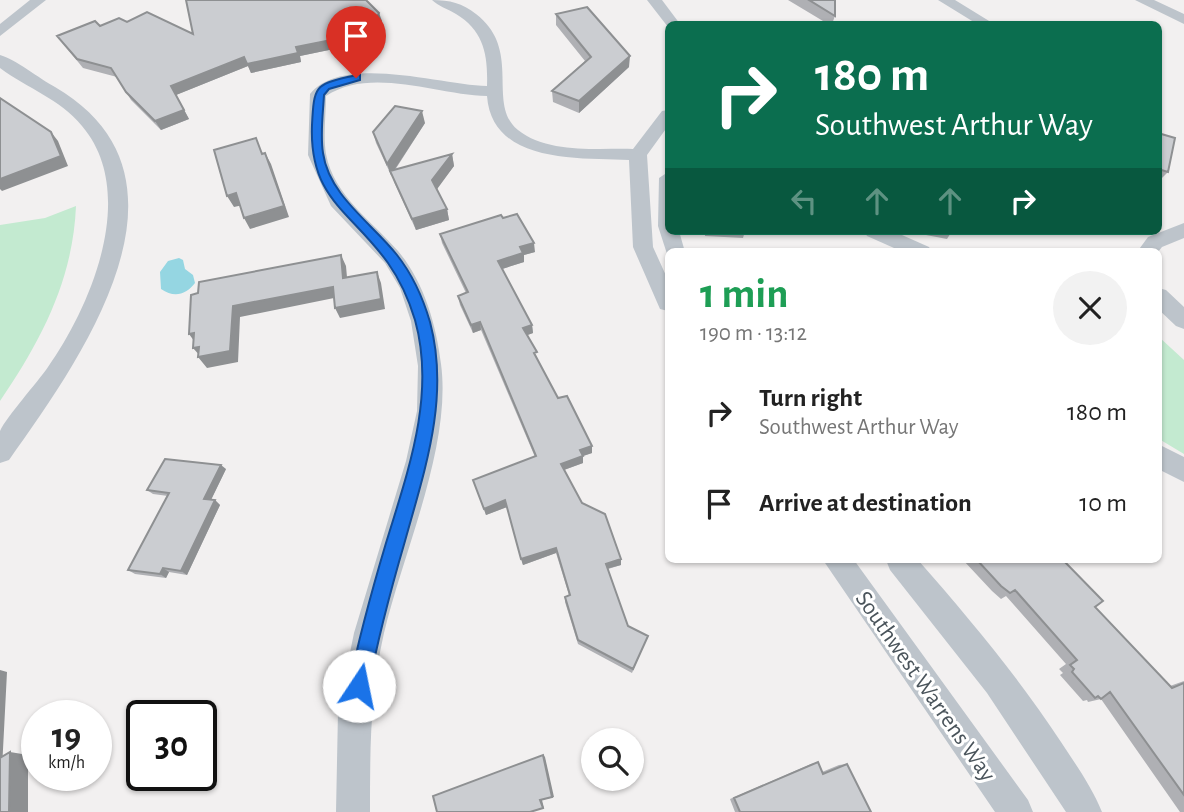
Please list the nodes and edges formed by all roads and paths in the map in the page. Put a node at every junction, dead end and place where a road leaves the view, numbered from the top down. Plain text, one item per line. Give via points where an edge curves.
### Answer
1 (39, 0) edge
2 (439, 0) edge
3 (654, 0) edge
4 (945, 0) edge
5 (1142, 0) edge
6 (669, 19) edge
7 (1184, 20) edge
8 (982, 21) edge
9 (0, 31) edge
10 (0, 60) edge
11 (494, 91) junction
12 (665, 119) edge
13 (638, 155) junction
14 (1184, 230) edge
15 (883, 235) edge
16 (913, 248) edge
17 (1150, 248) edge
18 (665, 296) edge
19 (1162, 300) edge
20 (1184, 320) edge
21 (0, 452) edge
22 (1162, 457) edge
23 (1184, 470) edge
24 (839, 563) edge
25 (902, 563) edge
26 (353, 812) edge
27 (1016, 812) edge
28 (1085, 812) edge

1 - 9 street
2 - 11 street via 471,17 489,38
3 - 6 street
4 - 8 street
5 - 7 street
10 - 21 street via 50,89 86,118 111,157 117,186 115,253 97,304 61,367
11 - 13 street via 496,110 505,127 533,145
11 - 26 street via 465,92 356,78 325,87 318,94 317,155 338,201 392,258 410,287 430,366 429,411 419,461 369,633 354,712
12 - 13 street
13 - 18 street via 643,247
14 - 17 street
15 - 16 street
19 - 20 street
22 - 23 street
24 - 27 street, Southwest Warrens Way
25 - 28 street via 1040,735

